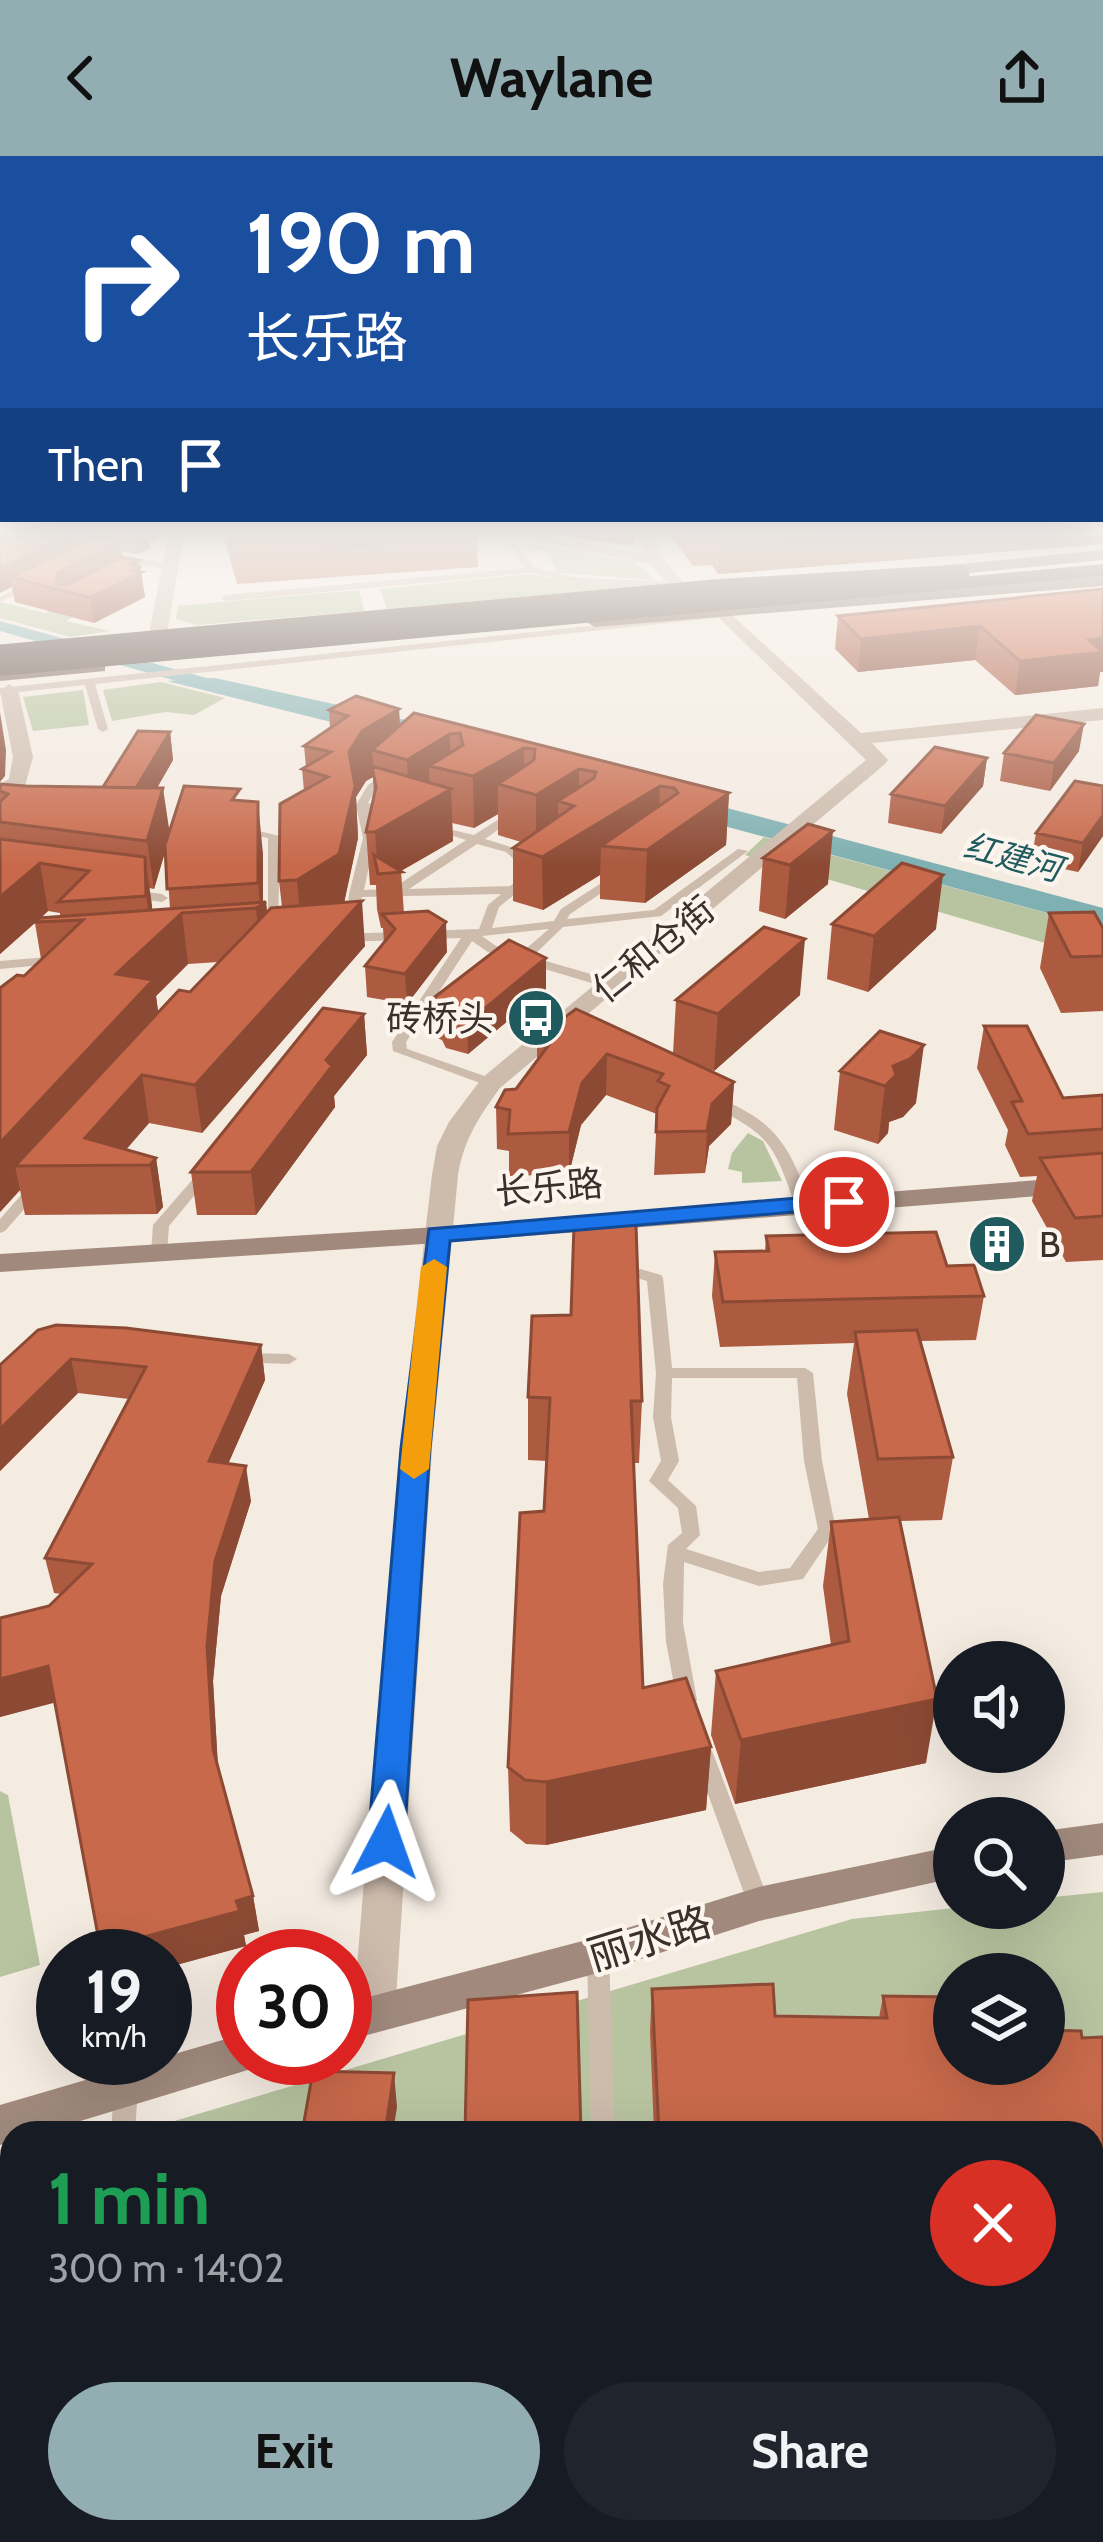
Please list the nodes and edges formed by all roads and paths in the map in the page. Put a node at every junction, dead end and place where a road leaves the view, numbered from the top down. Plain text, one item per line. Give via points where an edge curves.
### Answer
1 (141, 642) edge
2 (280, 642) edge
3 (282, 642) edge
4 (378, 642) edge
5 (454, 642) edge
6 (755, 642) edge
7 (1, 670) edge
8 (89, 682) junction
9 (1103, 714) edge
10 (103, 729) dead end
11 (856, 740) junction
12 (10, 742) edge
13 (408, 763) edge
14 (0, 792) edge
15 (528, 805) edge
16 (362, 806) junction
17 (226, 830) edge
18 (475, 839) junction
19 (545, 851) edge
20 (755, 852) junction
21 (526, 864) junction
22 (632, 867) edge
23 (168, 878) edge
24 (510, 890) junction
25 (115, 892) edge
26 (395, 893) junction
27 (355, 894) junction
28 (161, 898) junction
29 (163, 916) edge
30 (351, 921) edge
31 (559, 922) junction
32 (477, 933) junction
33 (320, 940) edge
34 (274, 944) edge
35 (523, 958) junction
36 (70, 959) edge
37 (0, 965) edge
38 (610, 984) junction
39 (491, 1083) junction
40 (686, 1087) edge
41 (219, 1158) edge
42 (45, 1177) edge
43 (1103, 1183) edge
44 (803, 1205) junction
45 (0, 1228) edge
46 (438, 1235) junction
47 (159, 1253) junction
48 (0, 1263) edge
49 (591, 1268) edge
50 (222, 1357) edge
51 (290, 1359) dead end
52 (664, 1373) junction
53 (676, 1553) junction
54 (1103, 1839) edge
55 (1065, 1844) edge
56 (933, 1867) edge
57 (759, 1904) junction
58 (368, 1929) edge
59 (598, 1954) junction
60 (372, 2015) edge
61 (216, 2061) edge
62 (126, 2087) junction
63 (13, 2121) edge
64 (124, 2121) edge
65 (603, 2121) edge

1 - 7 main road via 76,648
2 - 7 highway, bridge
3 - 7 highway
4 - 7 main road
5 - 8 lane
6 - 11 street
7 - 8 lane
7 - 12 street
8 - 10 lane
9 - 11 street
11 - 20 street, 仁和仓街 via 878,760
12 - 14 street via 23,757 17,782
13 - 16 lane via 372,787
15 - 18 lane
16 - 18 lane
16 - 27 lane via 369,838
17 - 34 lane via 274,836
18 - 21 lane
18 - 26 lane
19 - 21 lane
20 - 31 lane via 657,913
20 - 38 street, 仁和仓街
21 - 24 lane via 526,880
22 - 31 lane
23 - 28 lane
24 - 26 lane
24 - 32 lane
25 - 28 lane
26 - 27 lane
27 - 30 lane
28 - 29 lane
31 - 32 lane
31 - 35 lane
32 - 33 lane
32 - 35 lane via 492,949
32 - 39 lane via 399,1042 401,1061
35 - 38 lane
36 - 37 lane
38 - 39 street, 仁和仓街 via 572,1028
39 - 46 street, 仁和仓街 via 450,1146
40 - 44 lane via 770,1129
41 - 47 lane via 161,1225
42 - 45 lane
43 - 44 street, 长乐路
44 - 46 street, 长乐路
46 - 47 street, 长乐路
46 - 58 street, 仁和仓街
47 - 48 street, 长乐路
49 - 52 lane via 626,1267 656,1278
50 - 51 lane
52 - 53 lane via 670,1461 658,1481 687,1506 691,1535
52 - 53 lane via 806,1373 827,1530 796,1574 759,1579
53 - 57 lane via 677,1666
54 - 55 street
56 - 57 street, 丽水路
57 - 59 street, 丽水路
59 - 60 street, 丽水路
59 - 65 lane
61 - 62 street
62 - 63 street
62 - 64 lane

